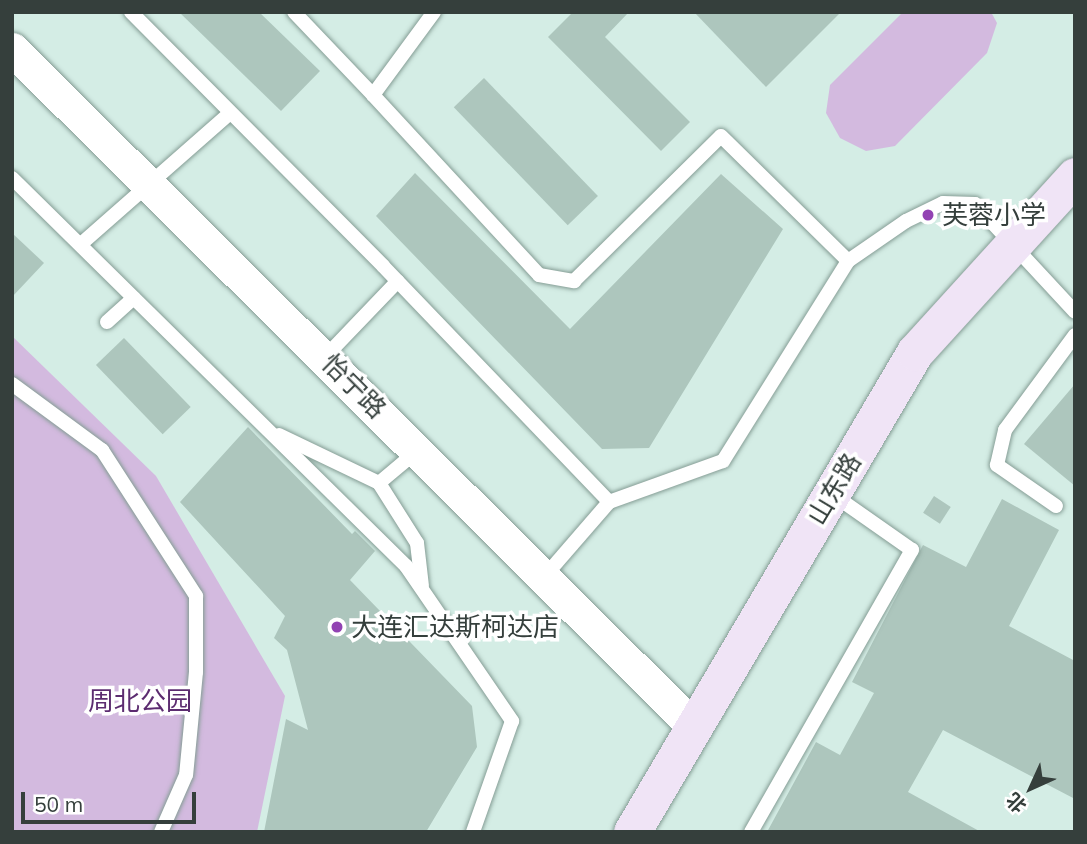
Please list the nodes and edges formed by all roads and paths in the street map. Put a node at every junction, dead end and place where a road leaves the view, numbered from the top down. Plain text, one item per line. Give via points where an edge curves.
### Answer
1 (131, 12) edge
2 (294, 12) edge
3 (434, 12) edge
4 (12, 48) edge
5 (373, 95) junction
6 (230, 113) junction
7 (1075, 176) edge
8 (12, 178) edge
9 (149, 182) junction
10 (1013, 242) junction
11 (81, 244) junction
12 (848, 261) junction
13 (398, 281) junction
14 (134, 298) junction
15 (1075, 312) edge
16 (107, 322) dead end
17 (1075, 335) edge
18 (325, 357) junction
19 (12, 384) edge
20 (266, 429) junction
21 (418, 450) junction
22 (379, 483) junction
23 (831, 493) junction
24 (609, 502) junction
25 (1056, 506) dead end
26 (545, 576) junction
27 (423, 590) junction
28 (694, 727) junction
29 (161, 832) edge
30 (473, 832) edge
31 (632, 832) edge
32 (751, 832) edge

1 - 6 lane
2 - 5 lane
3 - 5 lane
4 - 9 street, 怡宁路
5 - 12 lane via 539,275 574,281 721,136
6 - 9 lane
6 - 13 lane
7 - 10 main road, 山东路
8 - 11 lane
9 - 11 lane
9 - 18 street, 怡宁路
10 - 12 lane via 975,204 943,203 906,220
10 - 15 lane
10 - 23 main road, 山东路 via 915,352
11 - 14 lane
12 - 24 lane via 723,461
13 - 18 lane
13 - 24 lane
14 - 16 lane
14 - 20 lane
17 - 25 lane via 1005,430 997,466
18 - 21 street, 怡宁路
19 - 29 lane via 102,450 196,596 196,672 186,775
20 - 22 lane
20 - 27 lane via 406,566
21 - 22 lane
21 - 26 street, 怡宁路
22 - 27 lane via 416,544
23 - 28 main road, 山东路
23 - 32 lane via 912,550
24 - 26 lane
26 - 28 street, 怡宁路
27 - 30 lane via 512,721
28 - 31 main road, 山东路

